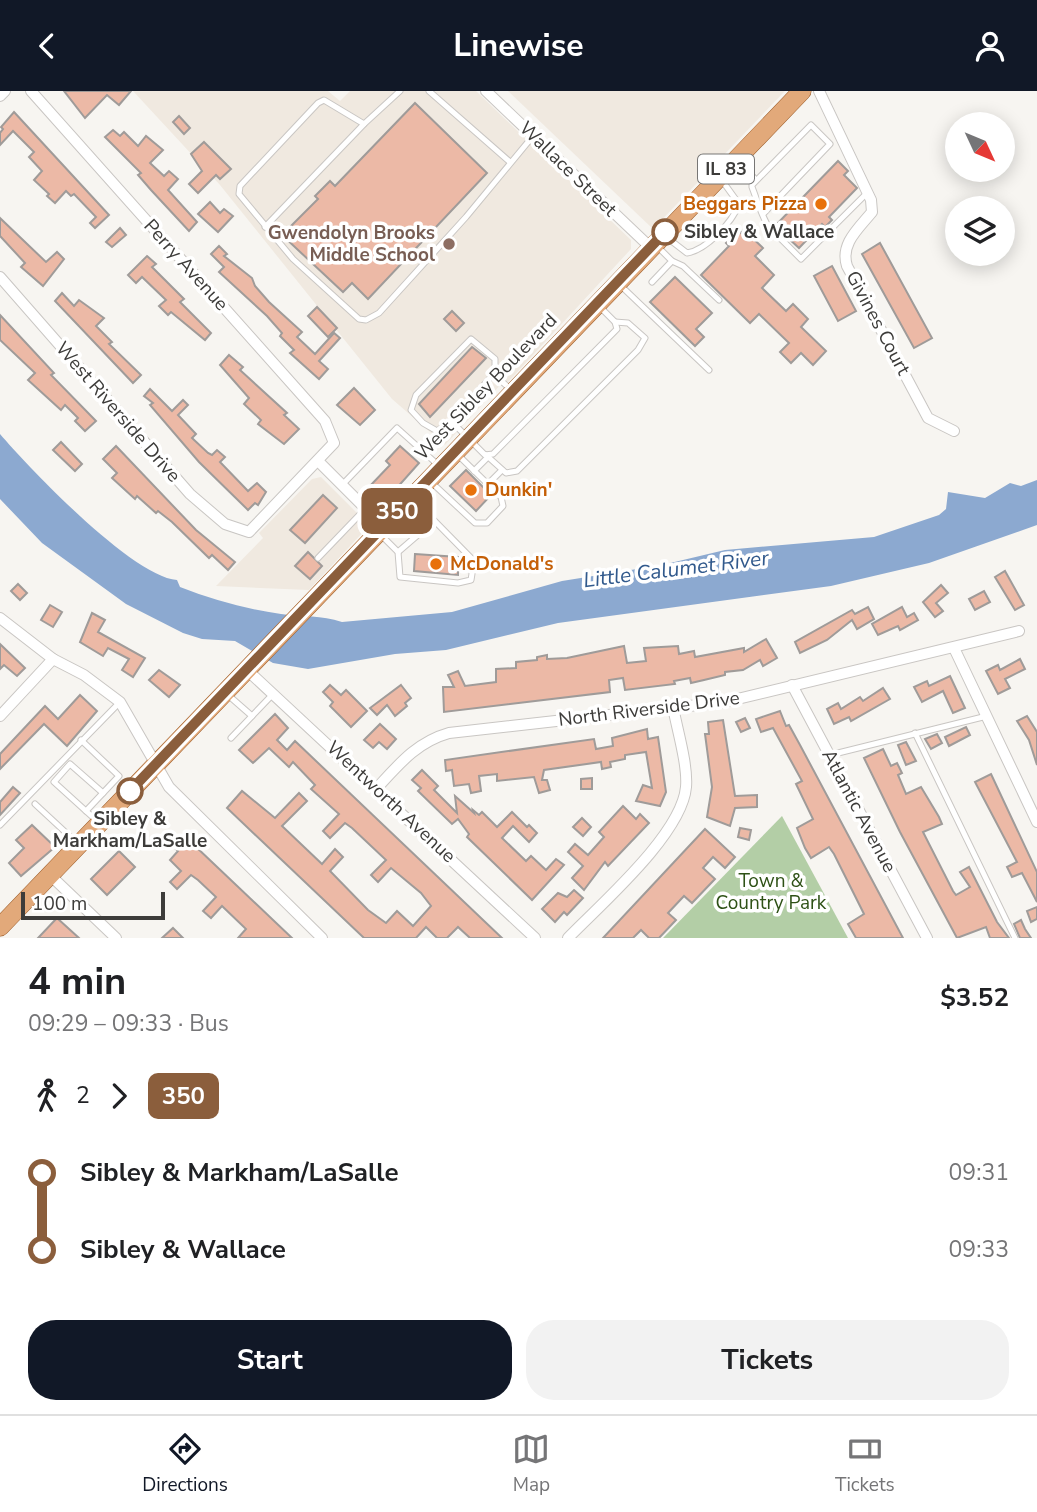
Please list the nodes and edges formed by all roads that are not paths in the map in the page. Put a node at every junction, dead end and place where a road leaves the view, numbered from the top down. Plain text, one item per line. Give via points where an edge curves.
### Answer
1 (5, 91) edge
2 (31, 91) edge
3 (400, 91) edge
4 (429, 91) edge
5 (486, 91) edge
6 (802, 91) edge
7 (819, 91) edge
8 (0, 96) edge
9 (364, 124) junction
10 (533, 135) junction
11 (842, 137) junction
12 (830, 143) junction
13 (736, 159) junction
14 (510, 162) junction
15 (719, 176) junction
16 (756, 180) junction
17 (868, 192) junction
18 (763, 214) junction
19 (265, 226) junction
20 (656, 241) junction
21 (672, 261) junction
22 (0, 277) edge
23 (617, 282) junction
24 (652, 282) dead end
25 (719, 300) dead end
26 (596, 303) junction
27 (615, 323) junction
28 (709, 370) dead end
29 (495, 375) junction
30 (512, 391) junction
31 (451, 421) junction
32 (954, 431) dead end
33 (468, 437) junction
34 (454, 451) junction
35 (487, 456) junction
36 (318, 461) junction
37 (502, 470) junction
38 (474, 471) junction
39 (434, 473) junction
40 (488, 484) junction
41 (342, 485) junction
42 (410, 496) junction
43 (366, 508) junction
44 (434, 521) junction
45 (380, 528) junction
46 (398, 552) junction
47 (318, 558) dead end
48 (0, 618) edge
49 (1019, 631) dead end
50 (954, 648) junction
51 (53, 659) junction
52 (248, 666) junction
53 (792, 685) junction
54 (224, 692) junction
55 (274, 693) junction
56 (120, 702) junction
57 (673, 707) junction
58 (0, 716) edge
59 (252, 716) junction
60 (986, 716) junction
61 (915, 733) junction
62 (231, 738) dead end
63 (80, 740) junction
64 (829, 755) junction
65 (156, 764) junction
66 (377, 788) junction
67 (103, 793) junction
68 (35, 804) dead end
69 (92, 817) junction
70 (1037, 822) edge
71 (0, 825) edge
72 (78, 845) junction
73 (50, 875) junction
74 (0, 927) edge
75 (116, 938) edge
76 (323, 938) edge
77 (535, 938) edge
78 (568, 938) edge
79 (927, 938) edge
80 (1015, 938) edge

1 - 8 street
2 - 36 street, Perry Avenue via 325,421 334,443
3 - 9 lane
4 - 14 lane
5 - 10 street, Wallace Street
6 - 13 main road, West Sibley Boulevard / IL 83
7 - 11 street
9 - 19 lane
9 - 19 lane via 333,103 318,103 240,186 239,194
10 - 14 lane
10 - 20 street, Wallace Street
11 - 12 lane
11 - 17 street
12 - 16 lane via 811,125
12 - 18 lane
13 - 15 main road, West Sibley Boulevard / IL 83
13 - 16 lane
14 - 19 lane via 379,313 366,320 352,313 293,259
15 - 20 main road, West Sibley Boulevard / IL 83
15 - 20 lane via 739,204 736,213 699,251 687,253
16 - 18 lane via 752,187
17 - 18 lane via 801,259 768,226
17 - 32 street, Givines Court via 872,212 849,240 843,255 847,267 928,418
20 - 21 lane
20 - 23 main road, West Sibley Boulevard / IL 83
21 - 24 lane
21 - 25 lane
22 - 36 street, West Riverside Drive via 190,494 225,524 249,532
23 - 26 main road, West Sibley Boulevard / IL 83
23 - 28 lane
26 - 27 lane
26 - 30 main road, West Sibley Boulevard / IL 83
27 - 35 lane via 617,329
27 - 37 lane via 628,323 645,338 638,350 517,471
29 - 30 lane
29 - 31 lane
29 - 31 lane via 497,365 491,354 471,339 416,395 411,409 434,431
30 - 33 main road, West Sibley Boulevard / IL 83
31 - 33 lane
33 - 34 main road, West Sibley Boulevard / IL 83
33 - 35 lane
34 - 38 lane
34 - 39 main road, West Sibley Boulevard / IL 83
35 - 37 lane
35 - 38 lane
36 - 41 street
37 - 40 lane
38 - 40 lane
39 - 40 lane via 475,523 487,523 503,506 501,496
39 - 41 lane via 397,428
39 - 42 main road, West Sibley Boulevard / IL 83
41 - 43 street
42 - 44 lane
42 - 45 main road, West Sibley Boulevard / IL 83
43 - 45 street
43 - 47 lane
44 - 46 lane
44 - 46 lane via 474,561 471,580 458,583 400,577
45 - 46 lane
45 - 52 main road, West Sibley Boulevard / IL 83
48 - 51 street
49 - 50 street, North Riverside Drive
50 - 53 street, North Riverside Drive
50 - 60 street
51 - 56 street
51 - 58 street
52 - 54 main road, West Sibley Boulevard / IL 83
52 - 55 street, Wentworth Avenue
53 - 57 street, North Riverside Drive via 725,702
53 - 64 street, Atlantic Avenue
54 - 59 lane
54 - 65 main road, West Sibley Boulevard / IL 83
55 - 59 lane
55 - 66 street, Wentworth Avenue
56 - 63 lane
56 - 65 street
57 - 66 street, North Riverside Drive via 449,733 412,751
57 - 78 street via 686,787 677,818 658,845
59 - 62 lane
60 - 61 lane
60 - 70 street
61 - 64 lane
61 - 80 lane
63 - 67 lane via 119,776
63 - 71 lane
64 - 79 street, Atlantic Avenue
65 - 69 main road, West Sibley Boulevard / IL 83
65 - 76 street via 169,787
66 - 77 street, Wentworth Avenue
67 - 69 lane
67 - 69 lane via 70,764 54,782
68 - 72 lane
69 - 72 main road, West Sibley Boulevard / IL 83
72 - 73 main road, West Sibley Boulevard / IL 83
73 - 74 main road, West Sibley Boulevard / IL 83
73 - 75 street

